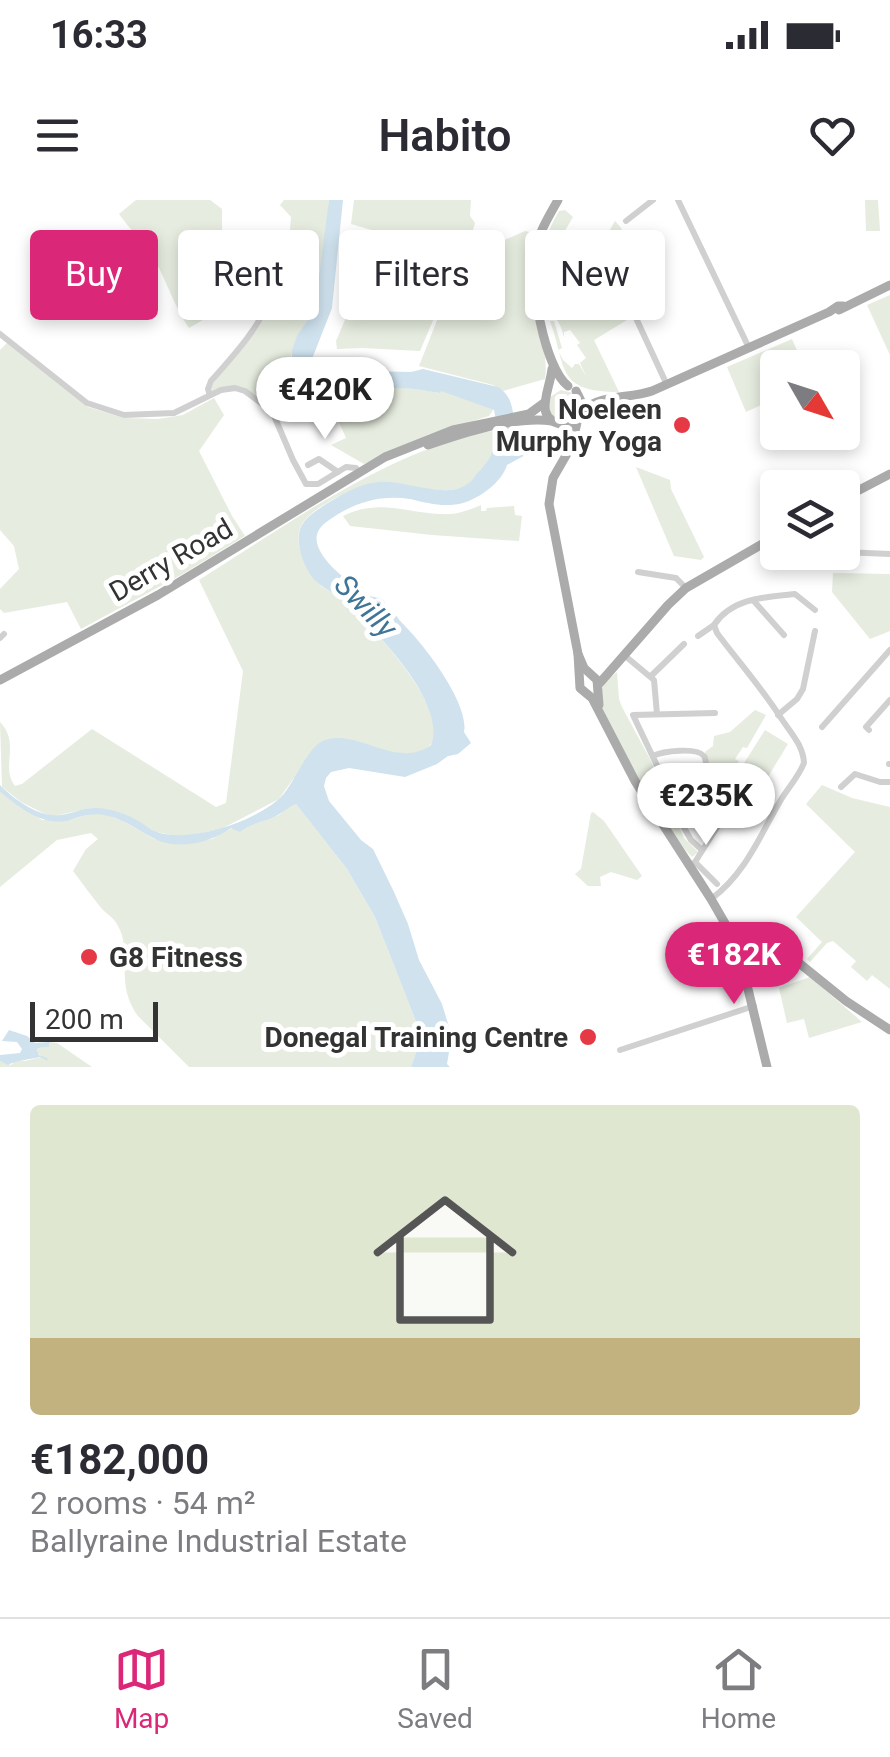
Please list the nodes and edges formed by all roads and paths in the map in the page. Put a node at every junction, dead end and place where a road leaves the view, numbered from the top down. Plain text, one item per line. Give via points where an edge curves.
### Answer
1 (558, 200) edge
2 (653, 200) edge
3 (678, 200) edge
4 (626, 221) dead end
5 (890, 285) edge
6 (260, 320) edge
7 (637, 320) edge
8 (0, 334) edge
9 (748, 348) junction
10 (552, 366) junction
11 (667, 385) junction
12 (572, 388) junction
13 (210, 395) junction
14 (608, 399) junction
15 (545, 400) junction
16 (580, 415) junction
17 (519, 419) junction
18 (555, 422) junction
19 (566, 452) junction
20 (308, 465) dead end
21 (338, 472) junction
22 (360, 473) junction
23 (890, 474) edge
24 (860, 490) edge
25 (760, 545) edge
26 (860, 553) edge
27 (890, 554) edge
28 (638, 572) dead end
29 (686, 588) junction
30 (753, 600) junction
31 (816, 610) dead end
32 (714, 625) junction
33 (814, 632) dead end
34 (784, 635) dead end
35 (698, 636) dead end
36 (684, 644) dead end
37 (890, 650) edge
38 (578, 654) junction
39 (624, 655) junction
40 (651, 676) junction
41 (0, 680) edge
42 (595, 680) junction
43 (580, 682) junction
44 (586, 693) junction
45 (890, 700) edge
46 (657, 714) junction
47 (715, 714) dead end
48 (778, 715) junction
49 (604, 722) junction
50 (822, 727) dead end
51 (869, 730) dead end
52 (816, 751) dead end
53 (804, 755) junction
54 (653, 756) junction
55 (890, 782) edge
56 (845, 786) dead end
57 (740, 792) dead end
58 (680, 814) junction
59 (702, 850) junction
60 (692, 864) junction
61 (717, 884) dead end
62 (711, 899) junction
63 (738, 943) junction
64 (754, 1006) junction
65 (890, 1030) edge
66 (620, 1050) dead end
67 (768, 1067) edge

1 - 10 main road via 538,238 533,271
2 - 4 street
3 - 9 street
5 - 9 main road
6 - 13 street via 211,381
7 - 11 street
8 - 13 street via 102,409 174,414
9 - 11 main road
10 - 12 main road
10 - 15 main road
11 - 14 main road
12 - 14 main road
12 - 15 main road via 557,387
12 - 16 main road via 583,402
13 - 21 street via 235,388 267,406 306,484
14 - 16 main road
15 - 17 main road, Derry Road
15 - 18 main road
16 - 18 main road via 568,424
16 - 19 main road
17 - 18 main road, Derry Road
17 - 22 main road, Derry Road via 488,424
18 - 19 main road via 567,440
19 - 38 main road via 549,510
20 - 21 street via 319,459
21 - 22 street via 351,466
22 - 41 main road, Derry Road via 158,595
23 - 24 main road
25 - 29 main road
26 - 27 street
28 - 29 street via 676,578
29 - 39 main road
30 - 31 street via 795,594
30 - 32 street via 732,607
30 - 34 street
32 - 35 street
32 - 48 street
33 - 48 street via 803,689
36 - 40 street
37 - 50 street
38 - 42 main road
38 - 43 main road
39 - 40 street
39 - 42 main road
40 - 46 street
42 - 43 main road via 584,676
42 - 44 main road via 594,692
42 - 49 main road
43 - 44 main road
44 - 49 main road
45 - 51 street
46 - 47 street
46 - 54 street via 633,715
48 - 53 street
49 - 60 main road
52 - 53 street
53 - 62 street via 802,770 740,871
54 - 58 street
54 - 58 street via 704,756 706,774
55 - 56 street via 855,774
57 - 59 street
58 - 59 street
59 - 60 street
60 - 61 street
60 - 62 main road
62 - 63 main road
63 - 64 main road
63 - 65 main road via 759,938 779,945
64 - 66 street
64 - 67 main road

